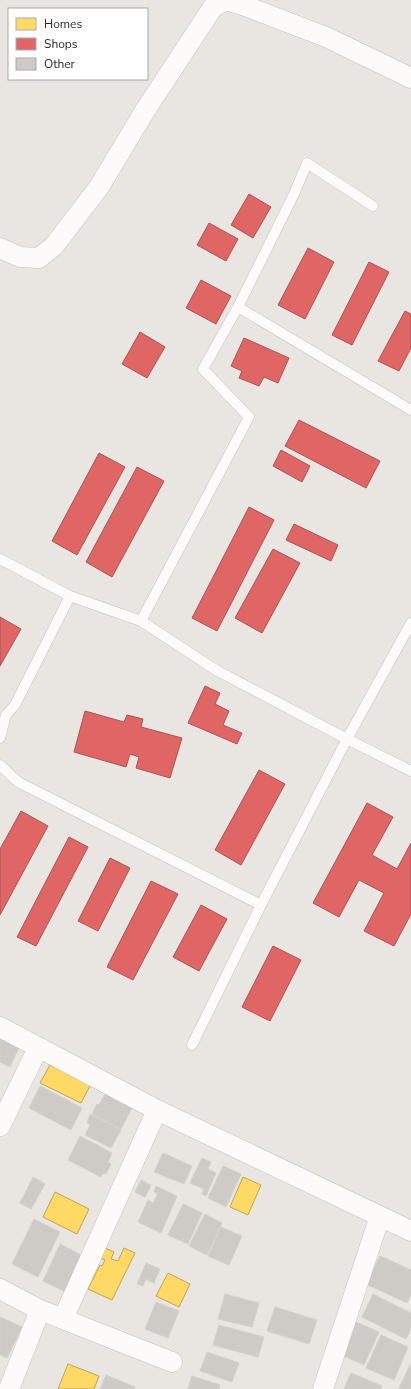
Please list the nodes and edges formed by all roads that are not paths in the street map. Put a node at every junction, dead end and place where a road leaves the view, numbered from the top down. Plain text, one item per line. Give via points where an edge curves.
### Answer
1 (411, 78) edge
2 (373, 206) dead end
3 (0, 248) edge
4 (238, 307) junction
5 (411, 410) edge
6 (0, 559) edge
7 (70, 596) junction
8 (141, 621) junction
9 (411, 623) edge
10 (3, 713) edge
11 (0, 738) edge
12 (347, 739) junction
13 (0, 765) edge
14 (411, 771) edge
15 (261, 905) junction
16 (0, 1027) edge
17 (192, 1045) dead end
18 (38, 1048) junction
19 (156, 1110) junction
20 (0, 1126) edge
21 (380, 1216) junction
22 (411, 1231) edge
23 (0, 1289) edge
24 (40, 1310) junction
25 (63, 1319) junction
26 (172, 1362) dead end
27 (9, 1389) edge
28 (323, 1389) edge

1 - 3 street via 326,37 225,0 213,7 146,109 99,187 54,246 39,258 20,257
2 - 4 lane via 307,163
4 - 5 lane
4 - 8 lane via 203,368 249,417
6 - 7 lane
7 - 8 lane
7 - 10 lane via 15,705
8 - 12 lane via 216,670
9 - 12 lane
10 - 11 lane
12 - 14 lane
12 - 15 lane
13 - 15 lane via 18,782
15 - 17 lane
16 - 18 street
18 - 19 street
18 - 20 street
19 - 21 street
19 - 25 street
21 - 22 street
21 - 28 street
23 - 24 street
24 - 25 street
24 - 27 street
25 - 26 street

